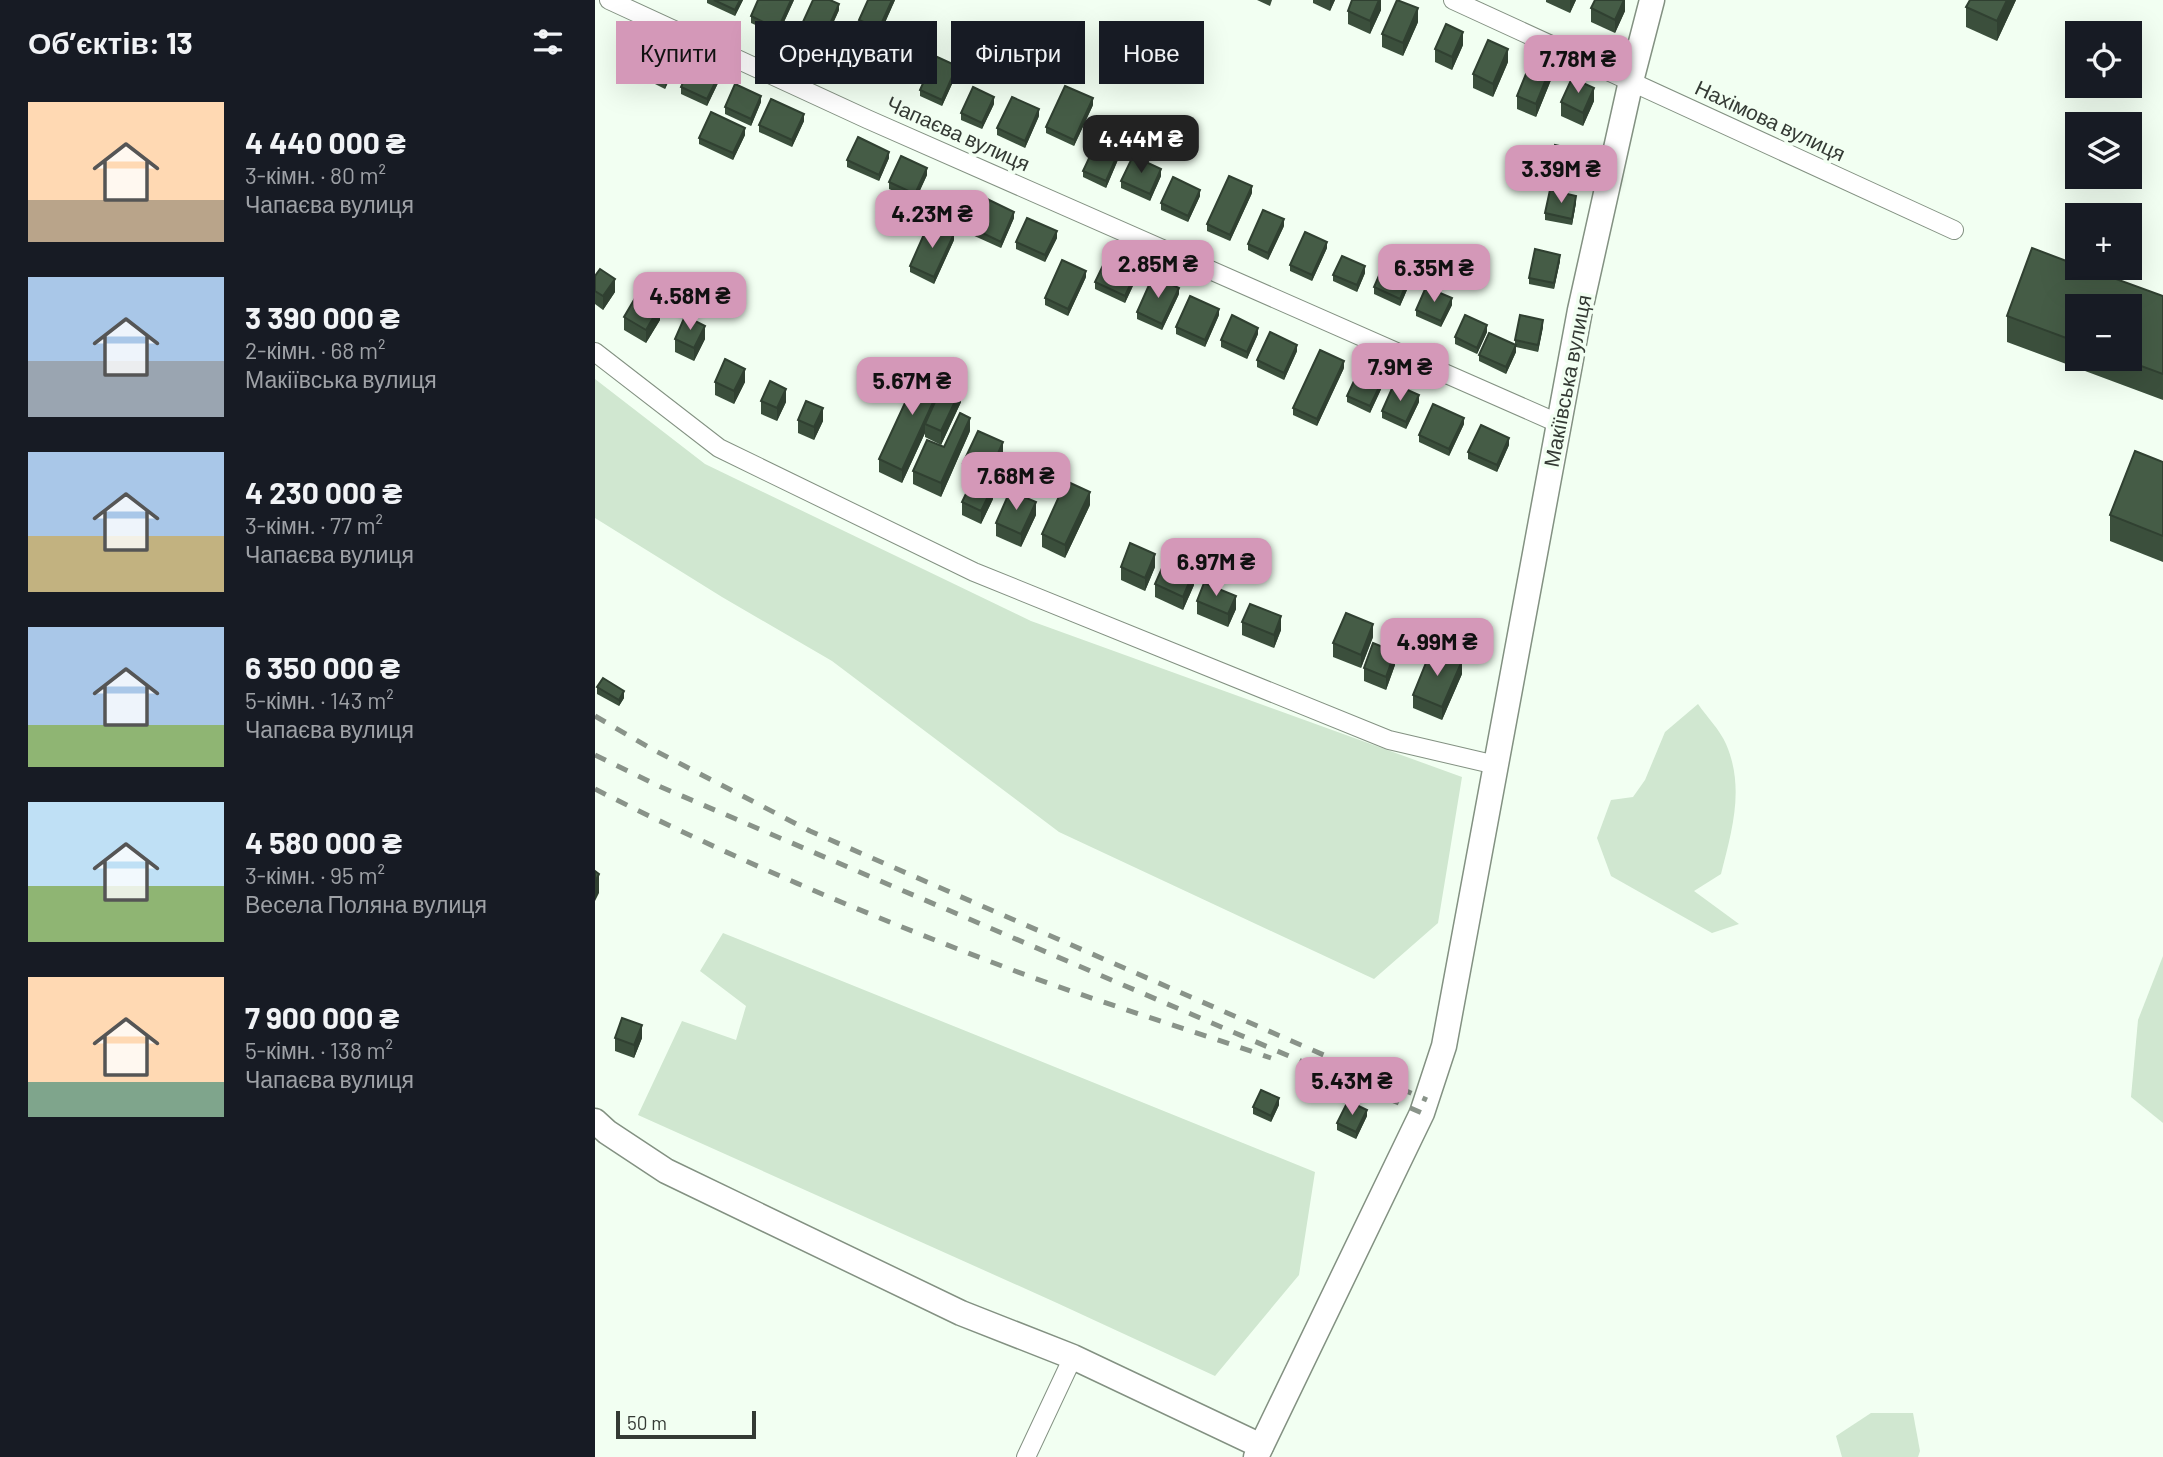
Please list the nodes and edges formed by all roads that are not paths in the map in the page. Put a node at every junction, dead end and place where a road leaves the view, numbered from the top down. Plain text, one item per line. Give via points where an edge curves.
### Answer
1 (609, 0) edge
2 (1453, 0) edge
3 (1652, 0) edge
4 (1631, 81) junction
5 (1954, 230) dead end
6 (595, 352) edge
7 (1560, 424) junction
8 (1496, 765) junction
9 (599, 1127) edge
10 (1073, 1357) junction
11 (1258, 1452) edge
12 (1026, 1457) edge

1 - 7 street, Чапаєва вулиця via 867,119
2 - 4 street, Нахімова вулиця
3 - 4 main road, Макіївська вулиця
4 - 5 street, Нахімова вулиця
4 - 7 main road, Макіївська вулиця via 1580,310
6 - 8 street via 719,448 974,572 1389,740
7 - 8 main road, Макіївська вулиця
8 - 11 main road, Макіївська вулиця via 1436,1076 1422,1114
9 - 10 main road via 703,1189 961,1313
10 - 11 main road
10 - 12 street

